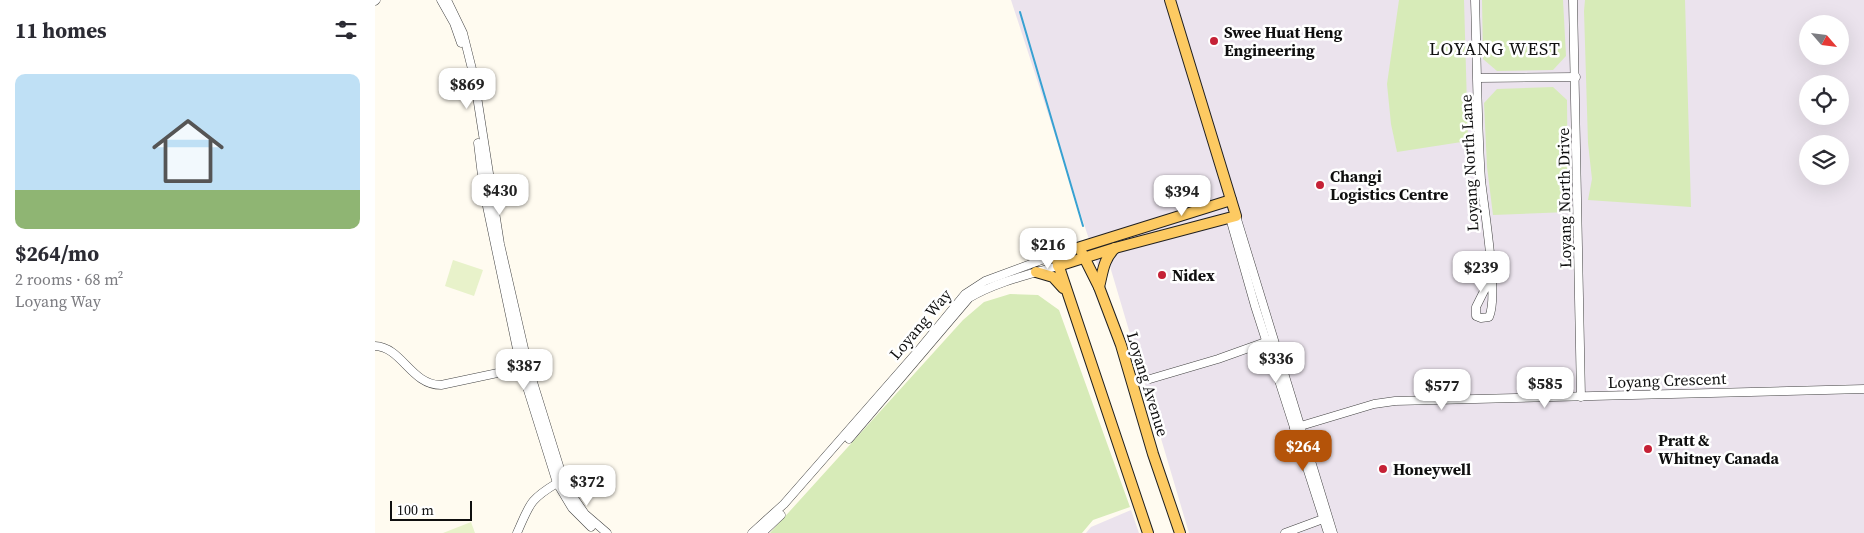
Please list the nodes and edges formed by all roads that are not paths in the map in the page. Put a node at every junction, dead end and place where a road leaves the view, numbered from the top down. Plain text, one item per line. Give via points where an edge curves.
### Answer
1 (441, 0) edge
2 (447, 0) edge
3 (1163, 0) edge
4 (1170, 0) edge
5 (1475, 0) edge
6 (1573, 0) edge
7 (1576, 77) junction
8 (1478, 78) junction
9 (1228, 201) junction
10 (1233, 217) junction
11 (1079, 248) junction
12 (1115, 248) junction
13 (1084, 258) junction
14 (1057, 260) junction
15 (1036, 272) junction
16 (1491, 277) junction
17 (1099, 287) junction
18 (1067, 292) junction
19 (1270, 340) junction
20 (375, 346) edge
21 (525, 367) junction
22 (1150, 379) dead end
23 (1864, 389) edge
24 (1581, 397) junction
25 (1297, 427) junction
26 (560, 482) junction
27 (1325, 516) junction
28 (1331, 531) edge
29 (517, 533) edge
30 (599, 533) edge
31 (607, 533) edge
32 (752, 533) edge
33 (762, 533) edge
34 (1148, 533) edge
35 (1180, 533) edge
36 (1285, 533) edge

1 - 21 street via 455,26 469,78 484,192
2 - 21 street via 463,32 474,77 500,244
3 - 9 main road
4 - 9 main road
5 - 8 street, Loyang North Lane
6 - 7 street, Loyang North Drive
7 - 8 street, Loyang North Lane
7 - 24 street, Loyang North Drive
8 - 16 street, Loyang North Lane via 1481,179
9 - 10 main road
9 - 11 main road, Loyang Way
10 - 12 main road, Loyang Way
10 - 19 street
11 - 13 main road, Loyang Avenue
11 - 14 main road, Loyang Way
12 - 13 main road, Loyang Way
12 - 17 main road via 1104,263
13 - 14 main road, Loyang Way
13 - 17 main road, Loyang Avenue
14 - 15 street, Loyang Way
14 - 18 main road
14 - 32 street, Loyang Way via 985,281 965,294 784,504
15 - 18 main road via 1053,277
15 - 33 street, Loyang Way via 969,298 863,423
16 - 16 street, Loyang North Lane via 1493,310 1489,317 1481,318 1477,316 1476,307
17 - 35 main road, Loyang Avenue via 1121,345
18 - 34 main road
19 - 22 street
19 - 25 street
20 - 21 street via 388,350 418,377 433,385
21 - 26 street
23 - 24 street, Loyang Crescent
24 - 25 street, Loyang Crescent via 1395,401 1373,404
25 - 27 street
26 - 29 street via 535,498
26 - 30 street via 562,493
26 - 31 street via 585,514
27 - 28 street
27 - 36 street

